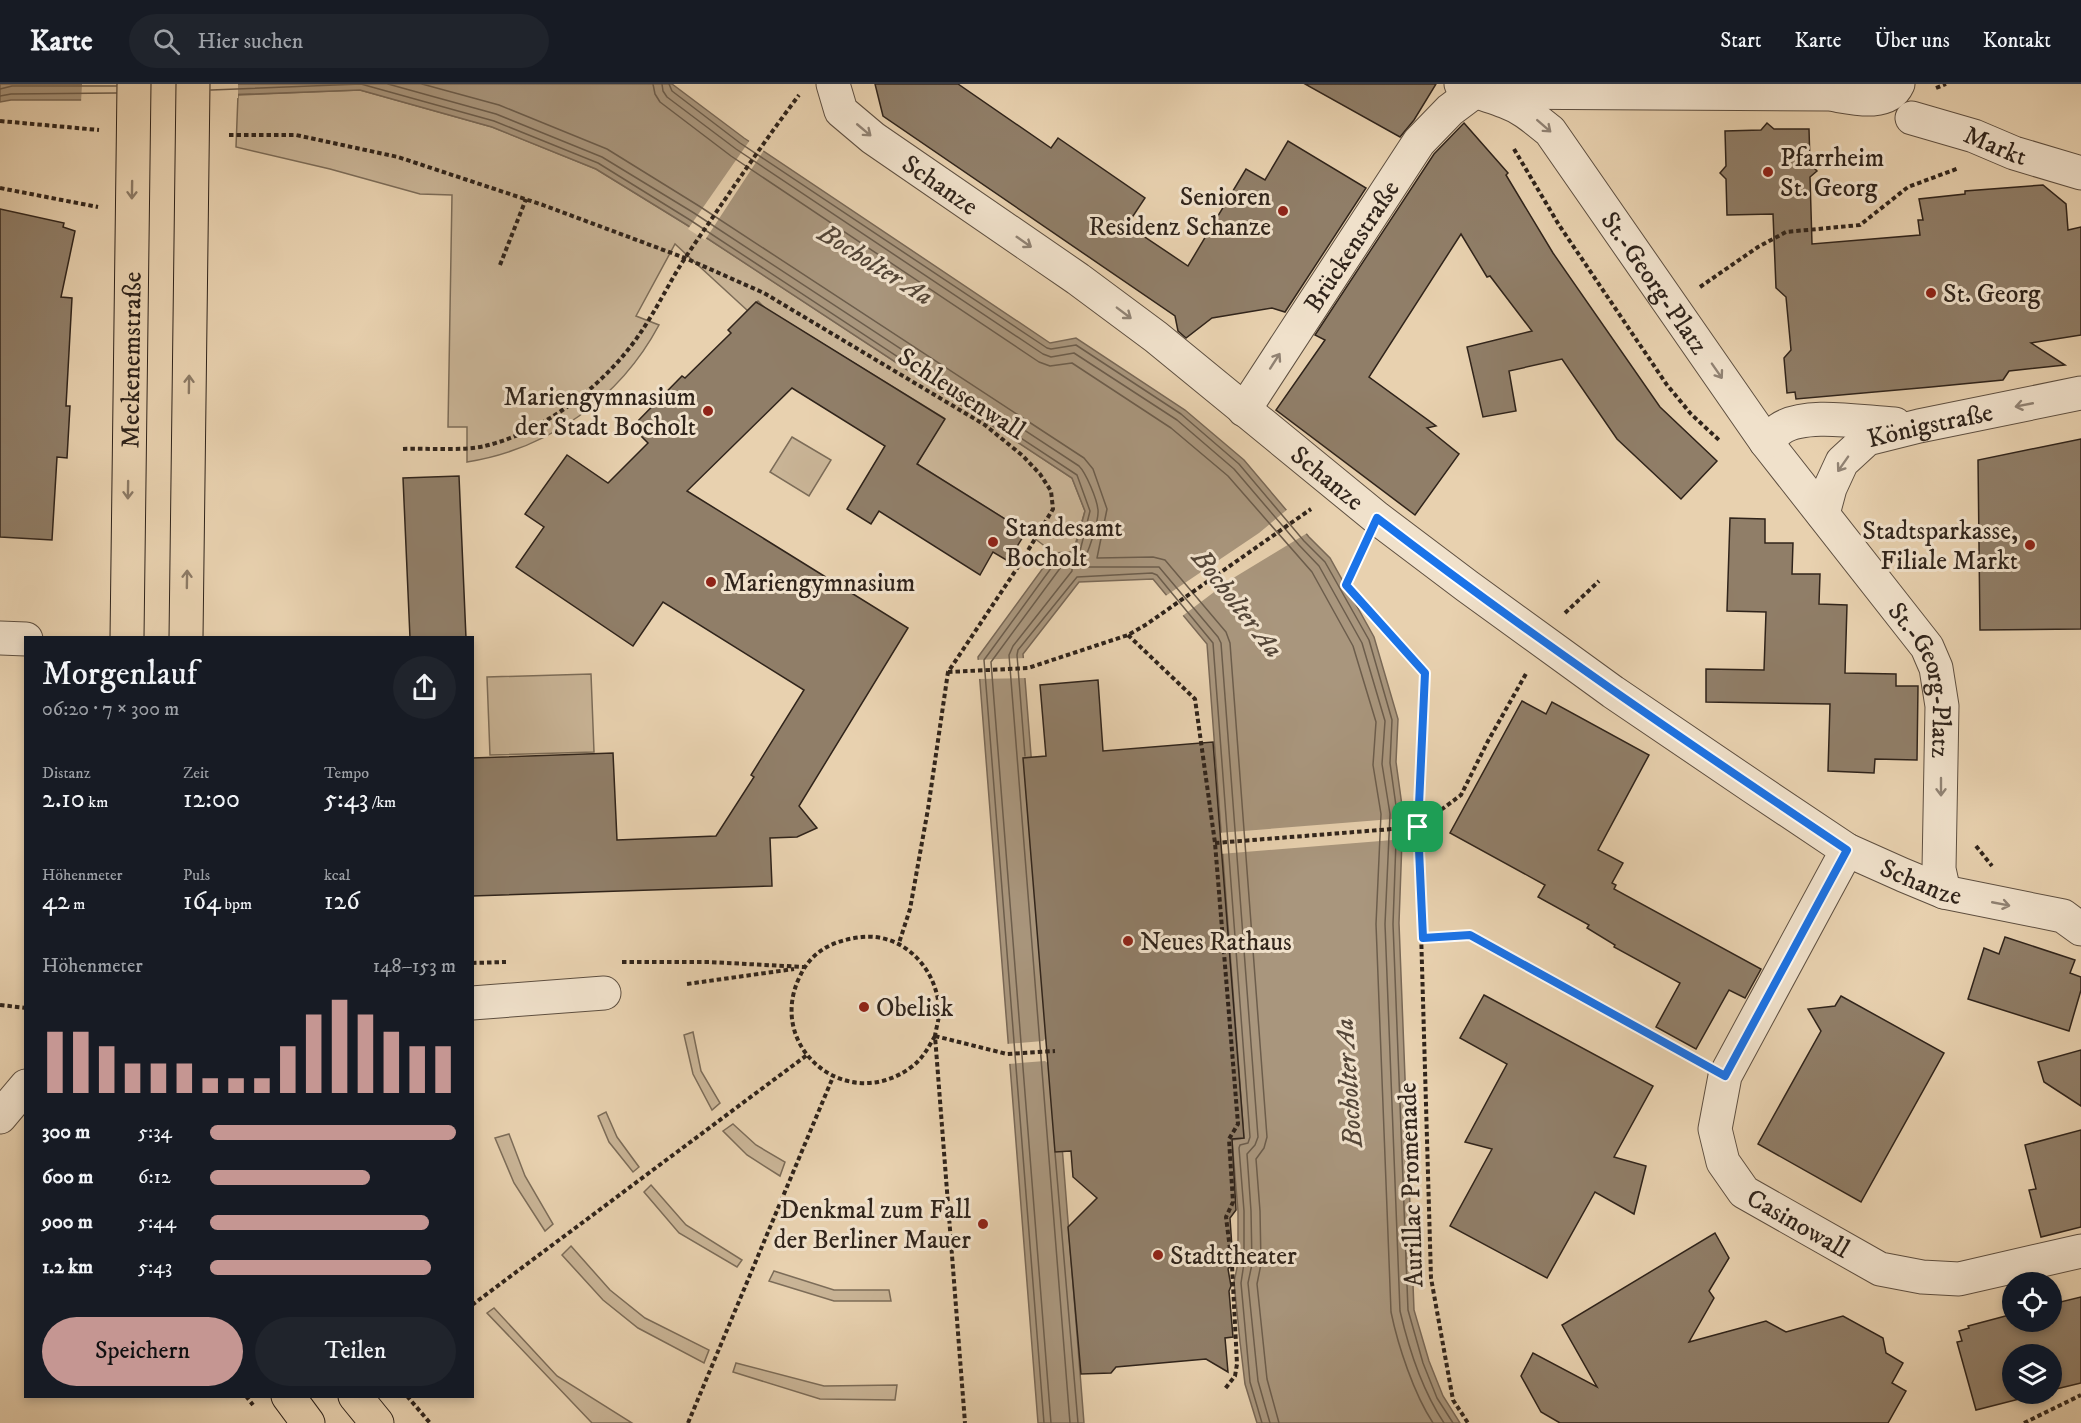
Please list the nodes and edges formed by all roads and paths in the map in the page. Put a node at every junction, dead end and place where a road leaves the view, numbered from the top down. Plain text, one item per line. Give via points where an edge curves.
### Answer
1 (134, 84) edge
2 (193, 84) edge
3 (832, 84) edge
4 (1898, 84) edge
5 (1467, 88) edge
6 (801, 93) dead end
7 (1912, 118) dead end
8 (0, 121) edge
9 (99, 131) dead end
10 (229, 135) dead end
11 (1510, 142) dead end
12 (1962, 167) dead end
13 (2081, 173) edge
14 (0, 188) edge
15 (526, 199) junction
16 (98, 207) dead end
17 (685, 258) junction
18 (500, 265) dead end
19 (1671, 307) junction
20 (2081, 393) edge
21 (1244, 410) junction
22 (1919, 426) junction
23 (1766, 442) junction
24 (1725, 447) dead end
25 (403, 449) dead end
26 (1305, 514) dead end
27 (1823, 514) junction
28 (1377, 518) junction
29 (1599, 581) dead end
30 (1128, 635) junction
31 (127, 636) edge
32 (186, 636) edge
33 (0, 638) edge
34 (24, 639) edge
35 (1545, 641) junction
36 (948, 672) junction
37 (1418, 827) junction
38 (1217, 843) junction
39 (1847, 850) junction
40 (1944, 892) junction
41 (2081, 929) edge
42 (1423, 938) junction
43 (899, 943) junction
44 (508, 962) dead end
45 (614, 962) dead end
46 (474, 963) edge
47 (804, 967) junction
48 (687, 984) dead end
49 (604, 993) dead end
50 (474, 1003) edge
51 (0, 1005) edge
52 (24, 1008) edge
53 (935, 1036) junction
54 (1055, 1051) dead end
55 (807, 1055) junction
56 (1725, 1076) junction
57 (833, 1077) junction
58 (24, 1088) edge
59 (0, 1117) edge
60 (2081, 1251) edge
61 (474, 1304) edge
62 (1224, 1390) dead end
63 (2081, 1395) edge
64 (289, 1398) edge
65 (357, 1398) edge
66 (409, 1398) edge
67 (308, 1423) edge
68 (377, 1423) edge
69 (430, 1423) edge
70 (688, 1423) edge
71 (965, 1423) edge
72 (1468, 1423) edge
73 (2024, 1423) edge

1 -> 31 main road, Meckenemstraße
32 -> 2 main road
3 -> 21 street, Schanze via 841,111 873,138 1077,279 1156,337
4 - 5 street via 1895,91 1879,99 1829,94
5 -> 19 street, St.-Georg-Platz via 1527,112 1550,131
21 -> 5 street, Brückenstraße via 1419,142
6 - 17 path
7 - 13 street, Markt
8 - 9 path
10 - 15 path, Schleusenwall via 296,135 398,157
11 - 24 path via 1559,225 1667,385
12 - 19 path via 1908,187 1860,225 1786,232
14 - 16 path
15 - 17 path, Schleusenwall
15 - 18 path
17 - 25 path via 643,330 615,365 549,419 482,446
17 - 36 path, Schleusenwall via 764,293 985,425 1023,456 1051,491 1053,509 1044,526
19 -> 23 street, St.-Georg-Platz
20 -> 22 street, Königstraße
21 - 28 street, Schanze
22 - 23 street via 1800,421 1780,428
22 -> 27 street, Königstraße via 1867,439 1842,462
23 - 27 street, St.-Georg-Platz
26 - 30 path
27 -> 40 street, St.-Georg-Platz via 1927,647 1936,668 1942,706 1940,869
28 - 35 street, Schanze
28 - 37 path, Aurillac Promenade via 1346,585 1425,673
29 - 35 path via 1569,608
30 - 36 path via 1029,668
30 - 38 path via 1195,699
33 - 34 street
35 - 37 path via 1461,795
35 - 39 street, Schanze via 1613,692
36 - 43 path via 910,909
37 - 38 path
37 - 42 path, Aurillac Promenade
38 - 62 path via 1238,1124 1229,1139 1233,1202 1226,1217 1238,1364 1235,1376
39 - 40 street, Schanze
39 - 56 street, Casinowall
40 -> 41 street, Schanze via 2063,916
42 - 56 path via 1470,935
42 - 72 path, Aurillac Promenade via 1431,1278 1453,1400
43 - 47 path via 873,936 843,939 819,951
43 - 53 path via 931,975 940,1010
44 - 46 path
45 - 47 path
47 - 48 path
47 - 55 path via 794,987 791,1008 794,1030
49 - 50 street
51 - 52 path
53 - 54 path via 1007,1054
53 - 57 path via 912,1067 892,1079 853,1083
53 - 71 path
55 - 57 path
55 - 61 path
56 - 60 street, Casinowall via 1714,1129 1723,1162 1744,1192 1880,1269 1959,1279
57 - 70 path
58 - 59 street
63 - 73 path
64 - 67 main road
65 - 68 main road
66 - 69 path

